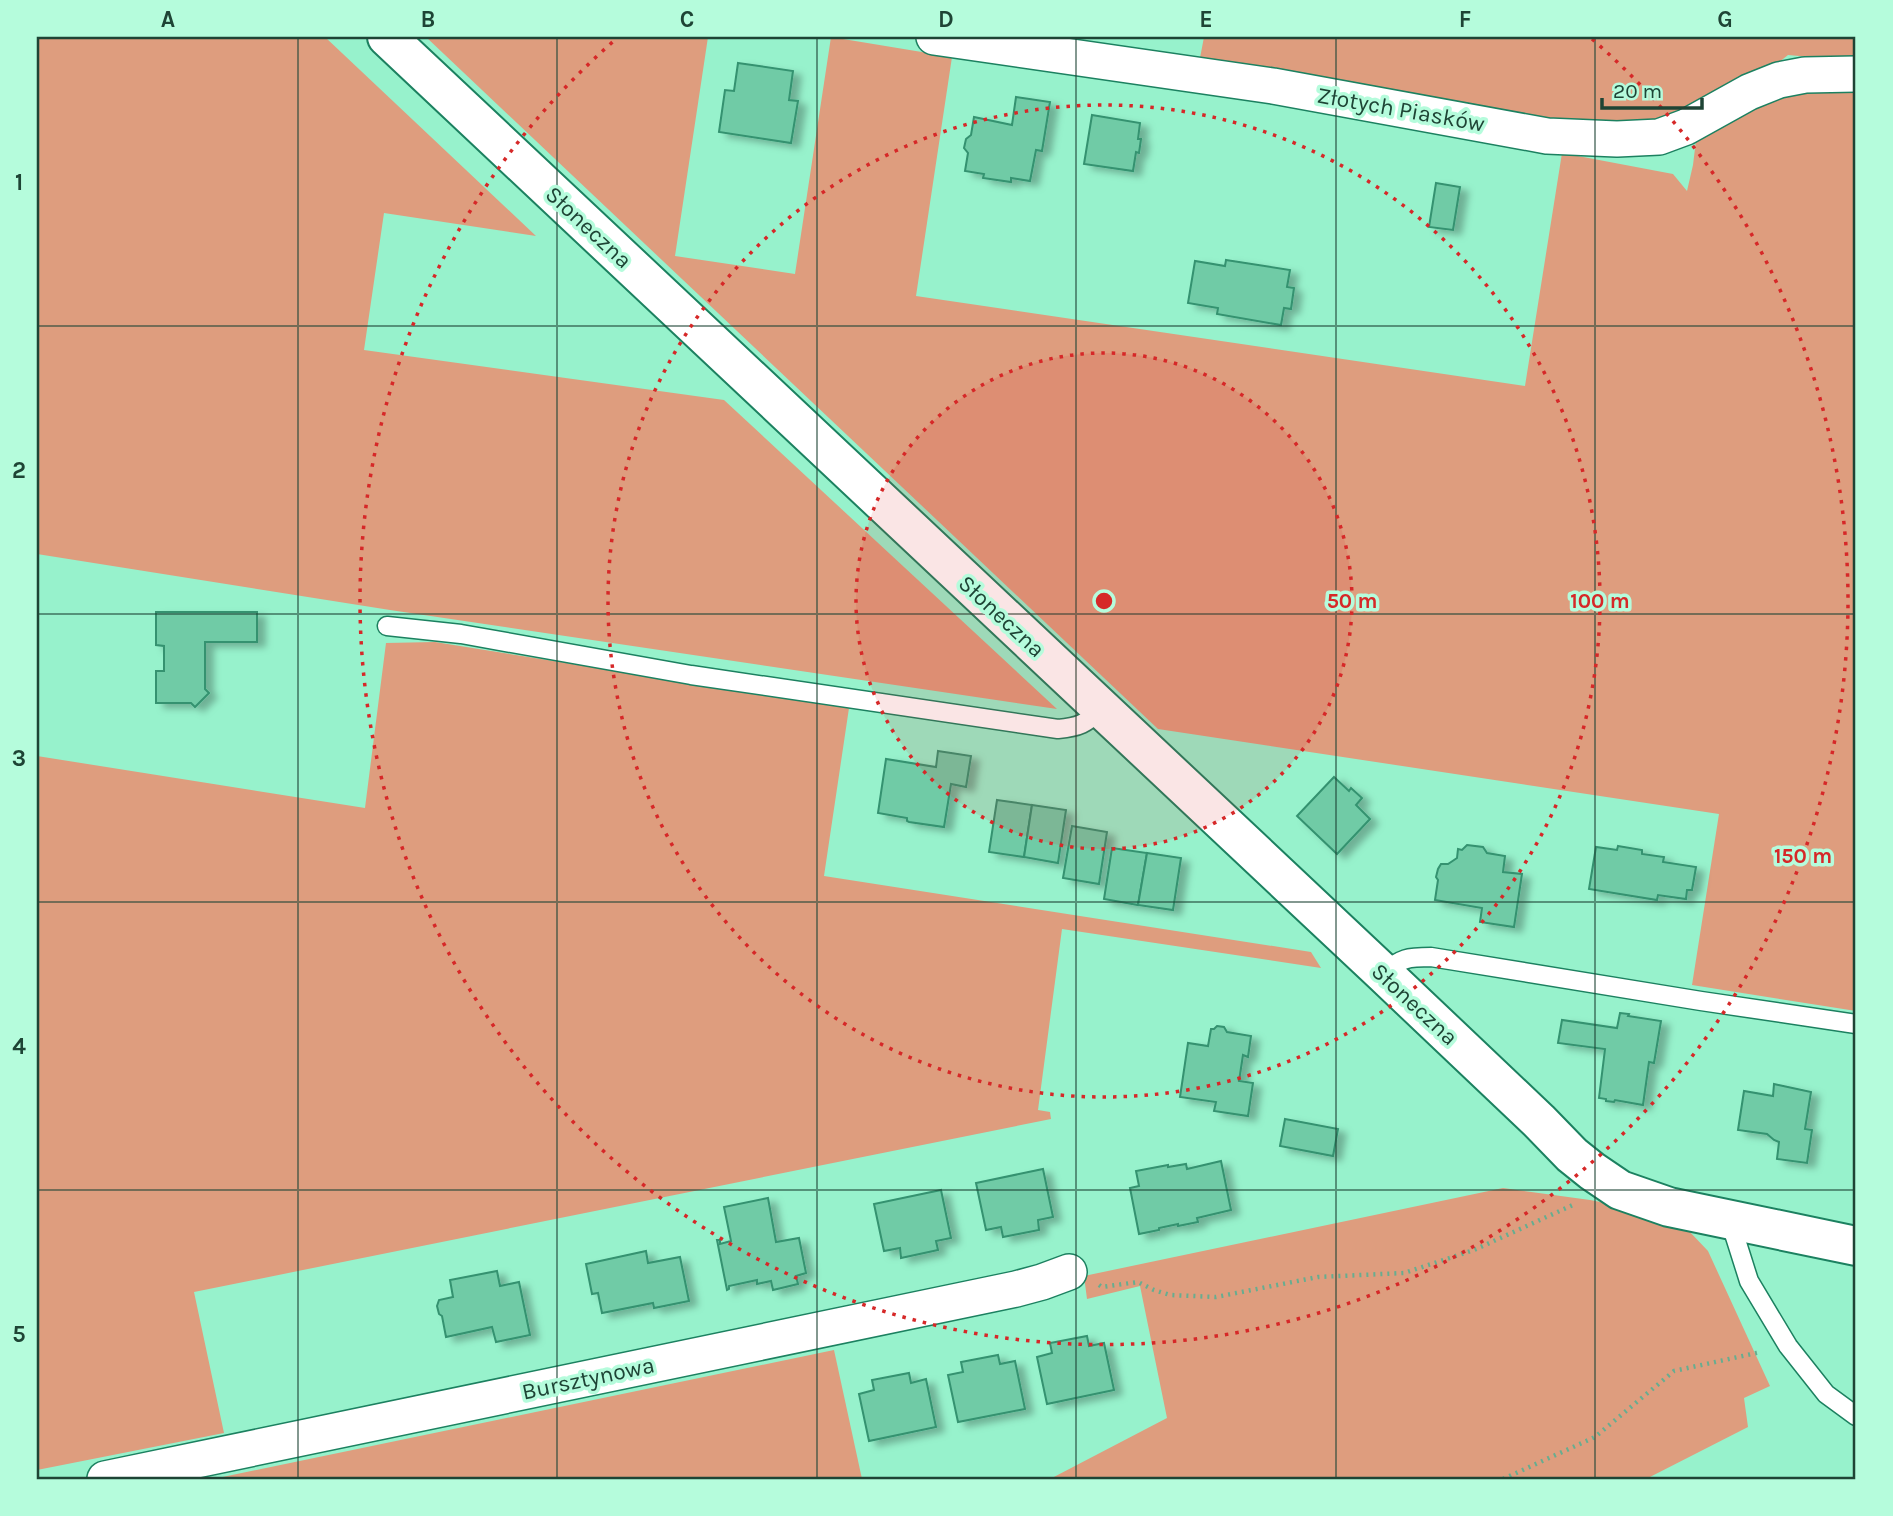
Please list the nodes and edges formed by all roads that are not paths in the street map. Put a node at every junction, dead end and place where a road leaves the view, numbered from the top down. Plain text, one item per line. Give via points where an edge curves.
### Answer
1 (387, 37) edge
2 (934, 37) edge
3 (1856, 74) edge
4 (387, 625) dead end
5 (1101, 709) junction
6 (1383, 973) junction
7 (1856, 1024) edge
8 (1730, 1221) junction
9 (1856, 1246) edge
10 (1069, 1272) road end
11 (1856, 1416) edge
12 (105, 1479) edge

1 - 5 street, Słoneczna
2 - 3 street, Złotych Piasków via 1273,86 1547,136 1618,139 1659,136 1686,127 1779,80
4 - 5 lane via 1058,729 1082,725
5 - 6 street, Słoneczna
6 - 7 lane via 1410,957 1431,957
6 - 8 street, Słoneczna via 1592,1171 1620,1190
8 - 9 street, Słoneczna
8 - 11 lane via 1749,1280 1788,1346 1826,1394
10 - 12 street, Bursztynowa via 1016,1289

